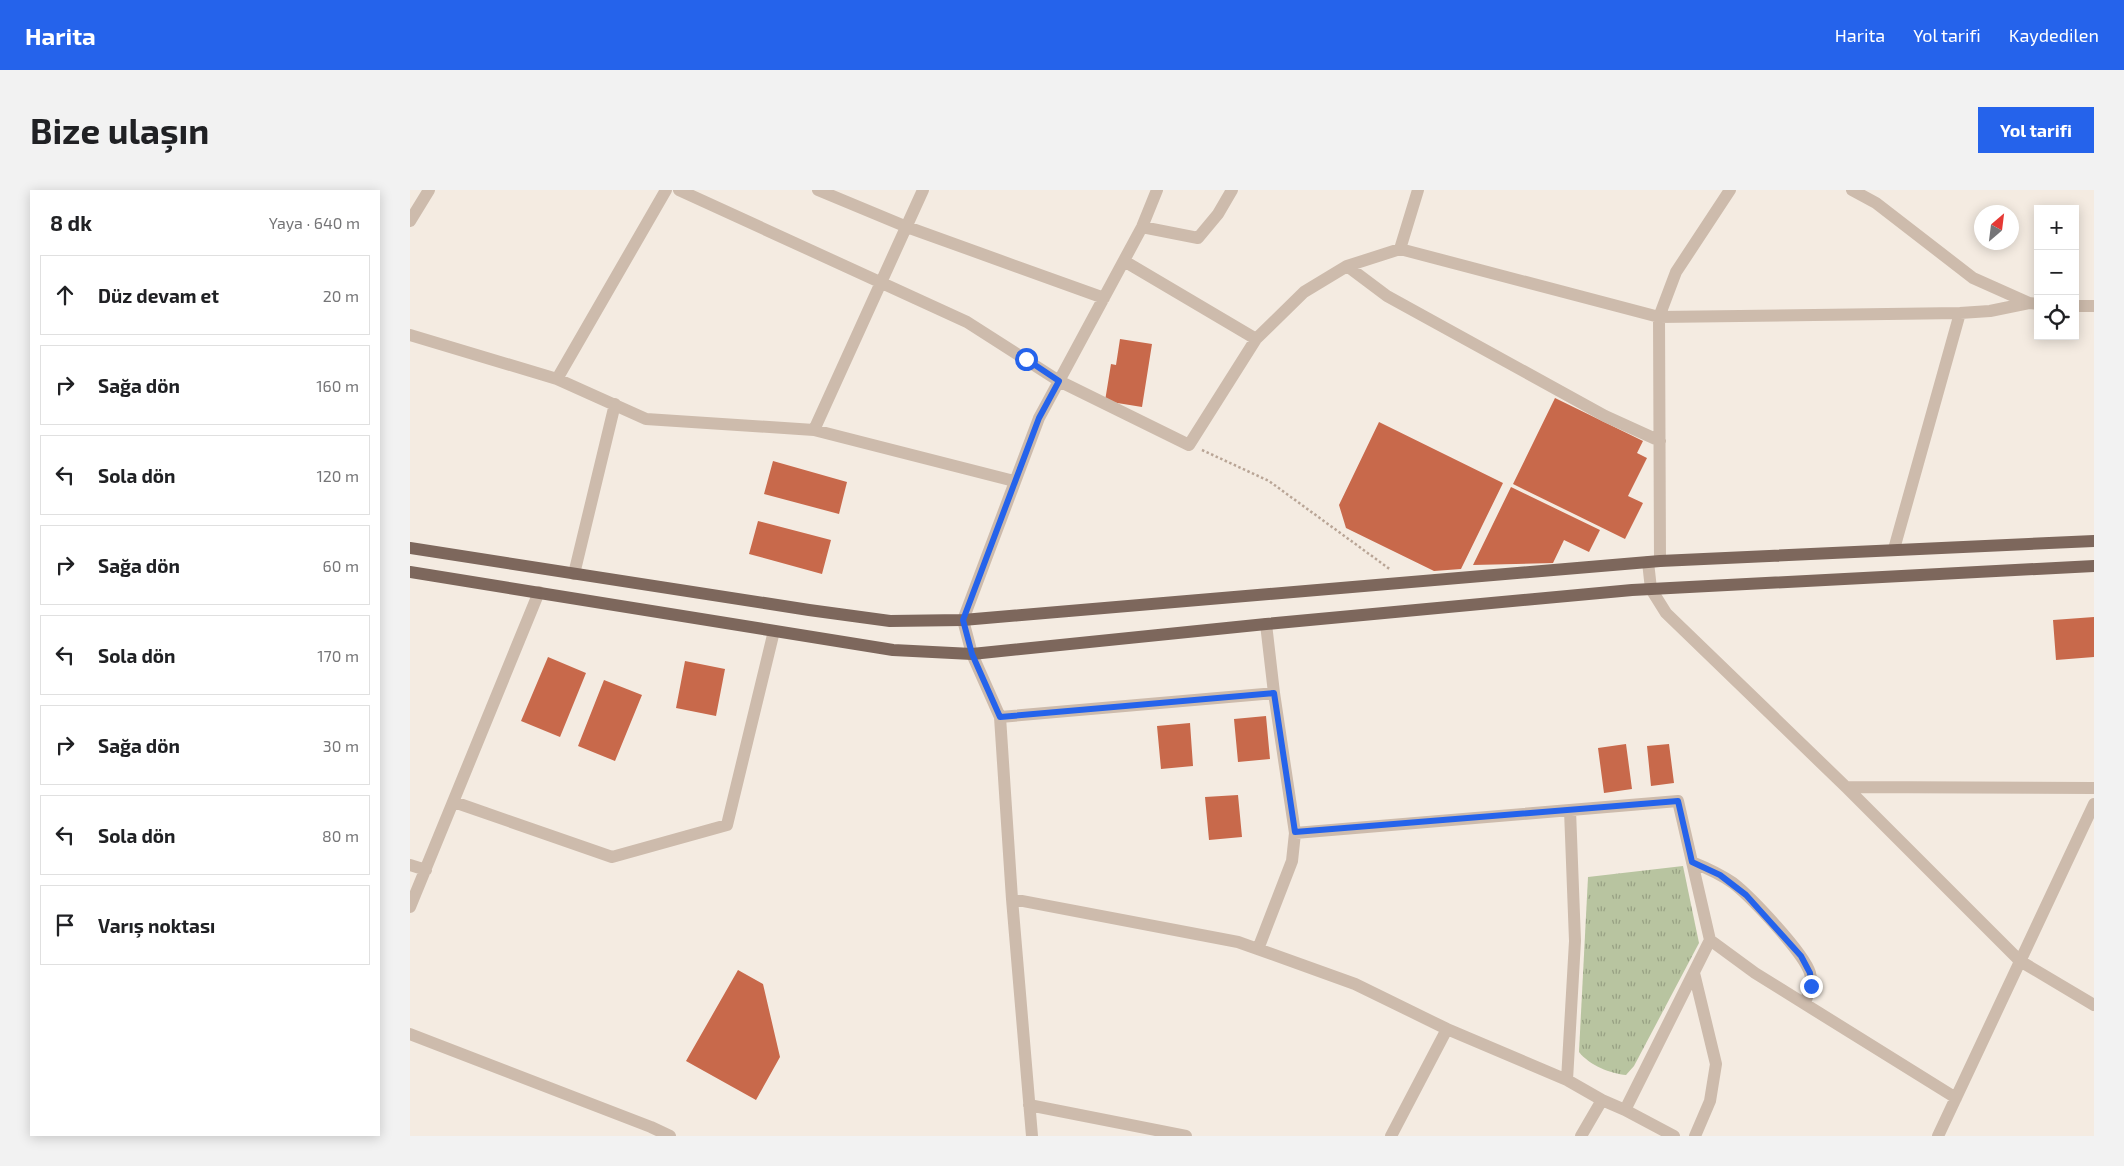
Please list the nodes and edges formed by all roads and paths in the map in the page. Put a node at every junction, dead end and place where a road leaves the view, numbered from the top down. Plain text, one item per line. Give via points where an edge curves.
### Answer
1 (429, 190) edge
2 (666, 190) edge
3 (679, 190) edge
4 (818, 190) edge
5 (923, 190) edge
6 (1157, 190) edge
7 (1232, 190) edge
8 (1418, 190) edge
9 (1730, 190) edge
10 (1852, 190) edge
11 (410, 221) edge
12 (1142, 226) junction
13 (908, 227) junction
14 (1400, 249) junction
15 (1124, 261) junction
16 (1347, 266) junction
17 (882, 283) junction
18 (1104, 298) junction
19 (2033, 303) edge
20 (2079, 306) edge
21 (2094, 306) edge
22 (1960, 312) junction
23 (1659, 317) junction
24 (410, 335) edge
25 (1256, 339) junction
26 (557, 379) junction
27 (1059, 381) junction
28 (615, 404) junction
29 (814, 430) junction
30 (1660, 441) junction
31 (1189, 445) junction
32 (1014, 481) junction
33 (2094, 541) edge
34 (410, 548) edge
35 (1894, 549) junction
36 (1654, 562) junction
37 (2094, 566) edge
38 (410, 572) edge
39 (574, 574) junction
40 (1410, 583) junction
41 (1651, 588) junction
42 (539, 592) junction
43 (963, 620) junction
44 (1266, 624) junction
45 (774, 631) junction
46 (972, 654) junction
47 (1274, 693) junction
48 (1000, 717) junction
49 (1846, 786) junction
50 (2094, 788) edge
51 (454, 802) junction
52 (2094, 804) edge
53 (1570, 810) junction
54 (1295, 832) junction
55 (1692, 862) junction
56 (410, 865) edge
57 (426, 870) junction
58 (1012, 900) junction
59 (410, 907) edge
60 (1710, 940) junction
61 (1258, 949) junction
62 (2020, 961) junction
63 (1694, 972) junction
64 (1805, 1003) junction
65 (2094, 1005) edge
66 (1447, 1028) junction
67 (410, 1034) edge
68 (1567, 1080) junction
69 (1956, 1098) junction
70 (1602, 1100) junction
71 (1029, 1106) junction
72 (1625, 1110) junction
73 (648, 1131) edge
74 (670, 1136) edge
75 (1032, 1136) edge
76 (1186, 1136) edge
77 (1391, 1136) edge
78 (1581, 1136) edge
79 (1674, 1136) edge
80 (1695, 1136) edge
81 (1938, 1136) edge

1 - 11 street
2 - 26 street
3 - 17 street
4 - 13 street
5 - 13 street
6 - 12 street
7 - 12 street via 1198,238
8 - 14 street
9 - 23 street via 1676,272
10 - 19 street via 1876,204 1973,278
12 - 15 street
13 - 17 street
13 - 18 street
14 - 16 street
14 - 23 street
15 - 18 street
15 - 25 street
16 - 25 street via 1304,292
16 - 30 street via 1387,296 1604,416
17 - 27 street via 967,322
17 - 29 street
18 - 27 street
19 - 22 street via 1990,311
20 - 21 street
22 - 23 street
22 - 35 street
23 - 30 street
24 - 26 street
25 - 31 street
26 - 28 street
27 - 31 street
27 - 32 street via 1039,418
28 - 29 street via 646,419
28 - 39 street
29 - 32 street
30 - 36 street
31 - 40 path via 1269,481
32 - 43 street
33 - 35 main road
34 - 39 main road
35 - 36 main road
36 - 40 main road
36 - 41 street
37 - 41 main road
38 - 42 main road
39 - 43 main road via 890,621
40 - 43 main road
41 - 44 main road
41 - 49 street via 1666,612
42 - 45 main road
42 - 51 street
43 - 46 street
44 - 46 main road
44 - 47 street
45 - 46 main road via 893,650
45 - 51 street via 727,825 612,857
46 - 48 street
47 - 48 street
47 - 54 street
48 - 58 street
49 - 50 street
49 - 62 street
51 - 57 street
52 - 62 street
53 - 54 street
53 - 55 street via 1678,801
53 - 68 street via 1575,941
54 - 61 street via 1292,862
55 - 60 street
55 - 64 street via 1734,884 1801,956 1810,973 1811,986
56 - 57 street
57 - 59 street
58 - 61 street via 1238,942
58 - 71 street
60 - 63 street
60 - 64 street via 1755,973
61 - 66 street via 1355,984
62 - 65 street
62 - 69 street
63 - 72 street
63 - 80 street via 1716,1064 1710,1101
64 - 69 street
66 - 68 street
66 - 77 street
67 - 73 street
68 - 70 street
69 - 81 street
70 - 72 street
70 - 78 street
71 - 75 street
71 - 76 street
72 - 79 street
73 - 74 street

